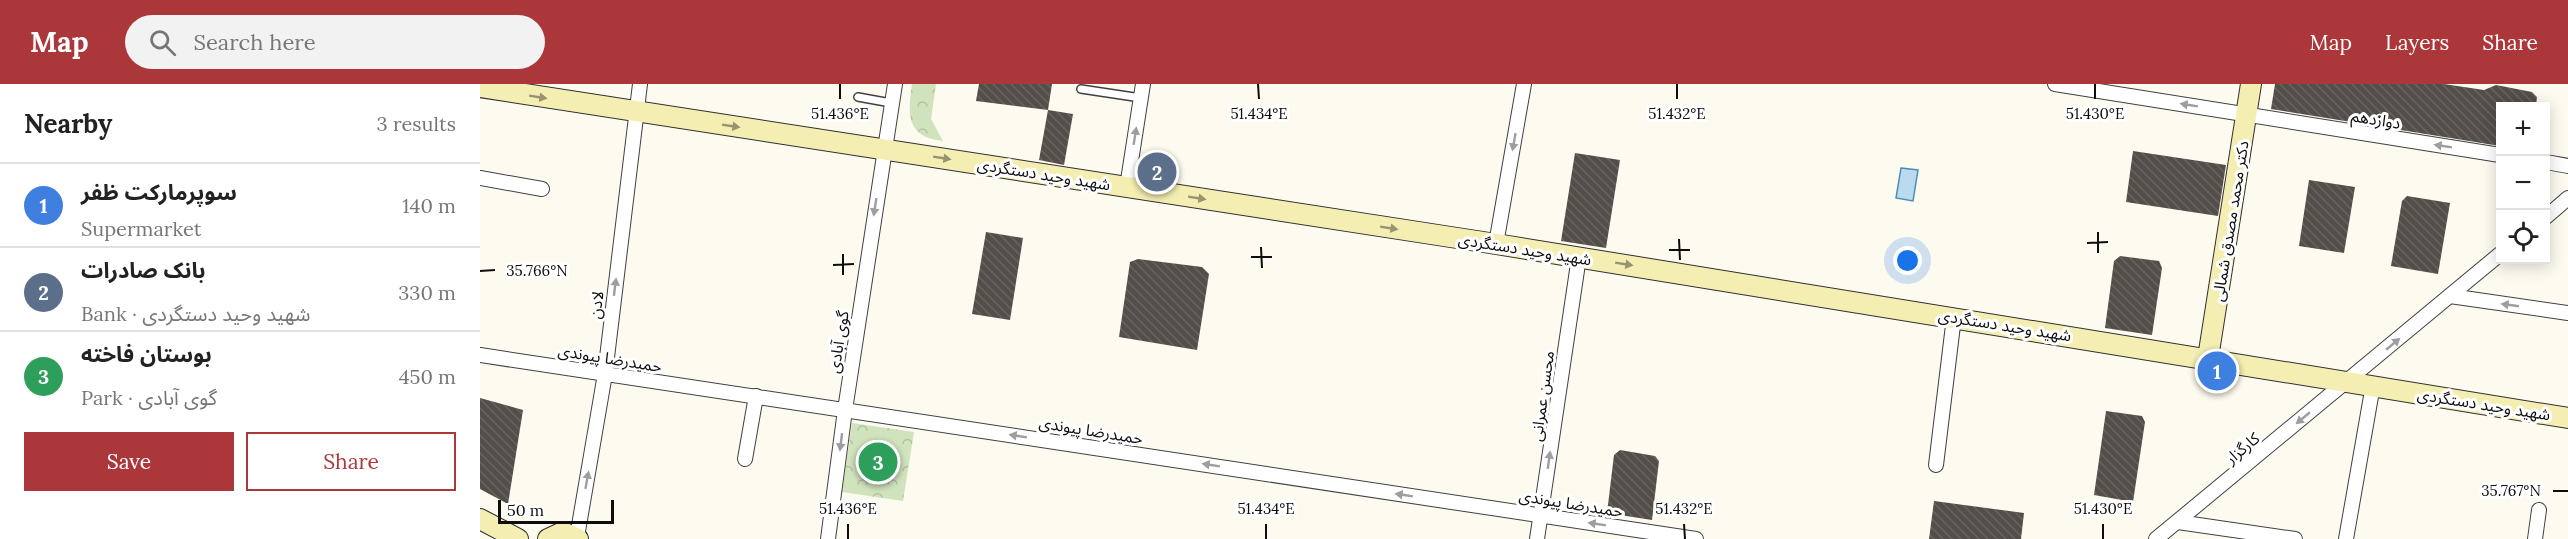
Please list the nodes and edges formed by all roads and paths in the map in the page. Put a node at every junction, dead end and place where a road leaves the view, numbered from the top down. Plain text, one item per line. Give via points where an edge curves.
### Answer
1 (640, 84) edge
2 (894, 84) edge
3 (1524, 84) edge
4 (2055, 84) edge
5 (2251, 84) edge
6 (480, 87) edge
7 (1081, 89) dead end
8 (1142, 91) edge
9 (858, 97) dead end
10 (891, 103) junction
11 (636, 112) junction
12 (2246, 115) junction
13 (884, 149) junction
14 (2496, 154) edge
15 (2550, 163) edge
16 (2568, 166) edge
17 (480, 178) edge
18 (1127, 187) junction
19 (542, 189) dead end
20 (2566, 204) edge
21 (2550, 214) edge
22 (1496, 244) junction
23 (1579, 257) junction
24 (2496, 257) edge
25 (2450, 296) junction
26 (2568, 313) edge
27 (1954, 317) junction
28 (480, 355) edge
29 (2208, 358) junction
30 (605, 374) junction
31 (2348, 381) junction
32 (2373, 385) junction
33 (756, 396) junction
34 (844, 410) junction
35 (2568, 417) edge
36 (745, 459) dead end
37 (1936, 465) dead end
38 (2539, 510) dead end
39 (1541, 516) junction
40 (480, 519) edge
41 (2178, 522) junction
42 (578, 538) edge
43 (518, 539) edge
44 (548, 539) edge
45 (828, 539) edge
46 (1537, 539) edge
47 (1696, 539) edge
48 (2156, 539) edge
49 (2295, 539) edge
50 (2346, 539) edge
51 (2535, 539) edge

1 - 11 street, لادن
2 - 10 street, گوی آبادی
3 -> 22 street
12 -> 4 street, دوازدهم
5 - 12 main road, دکتر محمد مصدق شمالی
6 -> 11 main road, شهید وحید دستگردی
7 - 8 lane
18 -> 8 street
9 - 10 lane
10 - 13 street, گوی آبادی
11 -> 13 main road, شهید وحید دستگردی
30 -> 11 street, لادن
14 -> 12 street, دوازدهم
12 - 29 main road, دکتر محمد مصدق شمالی
13 -> 18 main road, شهید وحید دستگردی
13 -> 34 street, گوی آبادی
15 - 16 street
17 - 19 street
18 -> 22 main road, شهید وحید دستگردی
20 - 21 street
22 - 23 main road, شهید وحید دستگردی
23 -> 27 main road, شهید وحید دستگردی
39 -> 23 street, محسن عمرانی
24 - 25 street, کارگزار
26 -> 25 street
31 -> 25 street, کارگزار
27 - 29 main road, شهید وحید دستگردی
27 - 37 street
28 - 30 street, حمیدرضا پیوندی
29 - 31 main road, شهید وحید دستگردی
30 - 33 street, حمیدرضا پیوندی
42 -> 30 street, لادن
31 - 32 main road, شهید وحید دستگردی
31 -> 41 street, کارگزار
32 - 35 main road, شهید وحید دستگردی
32 - 50 street
33 - 34 street, حمیدرضا پیوندی
33 - 36 street
39 -> 34 street, حمیدرضا پیوندی
34 -> 45 street, گوی آبادی
38 - 51 street
39 - 46 street, محسن عمرانی
47 -> 39 street, حمیدرضا پیوندی
40 - 43 main road
41 - 48 street, کارگزار
41 - 49 street
42 - 44 main road via 563,532

